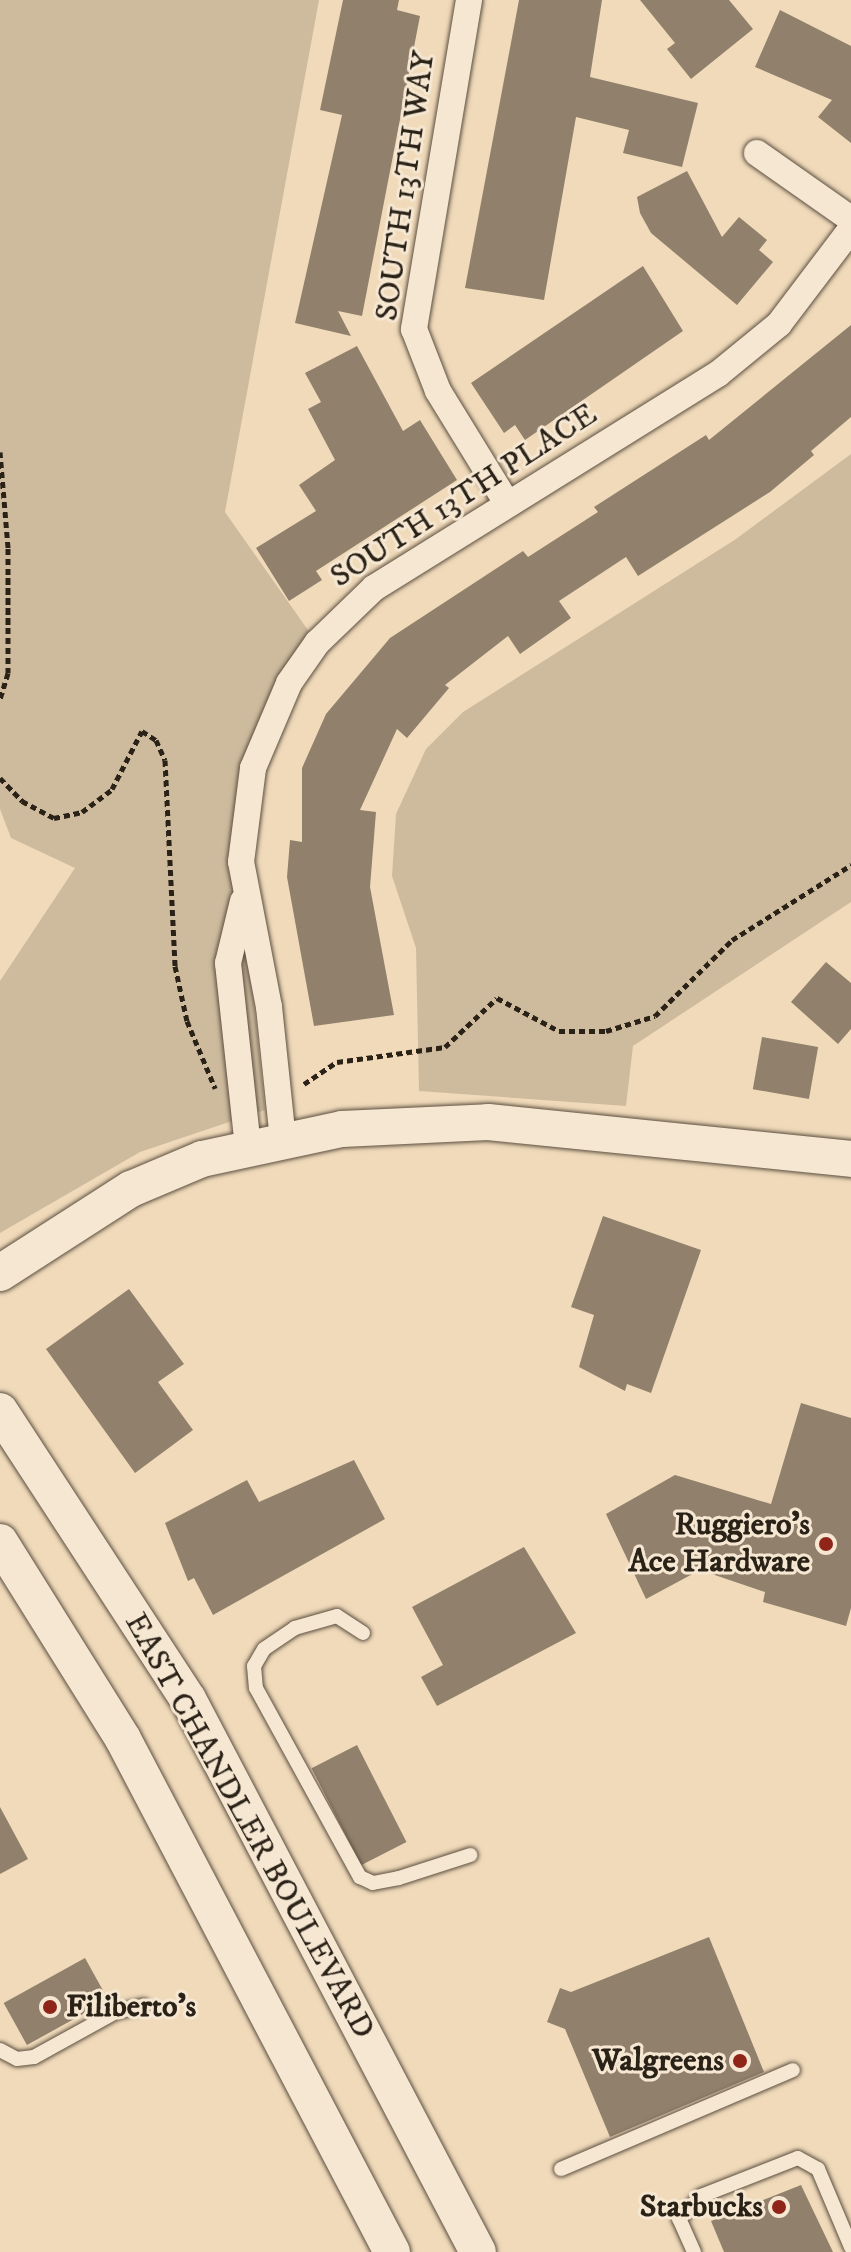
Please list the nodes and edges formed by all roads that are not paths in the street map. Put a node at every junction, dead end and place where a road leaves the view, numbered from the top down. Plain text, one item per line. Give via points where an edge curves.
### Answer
1 (469, 0) edge
2 (757, 153) dead end
3 (851, 219) edge
4 (851, 229) edge
5 (507, 503) junction
6 (243, 898) junction
7 (283, 1140) junction
8 (248, 1148) junction
9 (851, 1159) edge
10 (0, 1273) edge
11 (0, 1411) edge
12 (0, 1542) edge
13 (363, 1633) dead end
14 (470, 1855) dead end
15 (143, 2006) dead end
16 (0, 2050) edge
17 (793, 2070) dead end
18 (561, 2169) dead end
19 (851, 2247) edge
20 (392, 2252) edge
21 (478, 2252) edge
22 (694, 2252) edge

1 - 5 street, SOUTH 13TH WAY via 414,329 438,391
2 - 3 street
4 - 5 street, SOUTH 13TH PLACE via 779,324 718,374
5 - 6 street, SOUTH 13TH PLACE via 374,588 303,662 253,768
6 - 7 street, SOUTH 13TH PLACE via 262,963
6 - 8 street, SOUTH 13TH PLACE via 228,963
7 - 8 main road
7 - 9 main road via 419,1121 488,1122
8 - 10 main road via 202,1159 131,1189
11 - 21 main road, EAST CHANDLER BOULEVARD via 188,1699
12 - 20 main road via 123,1739
13 - 14 lane via 337,1616 295,1628 264,1649 254,1666 256,1688 360,1877 373,1883 399,1878
15 - 16 lane via 116,2012 34,2057 17,2059
17 - 18 lane
19 - 22 lane via 818,2169 798,2158 701,2196 679,2219

